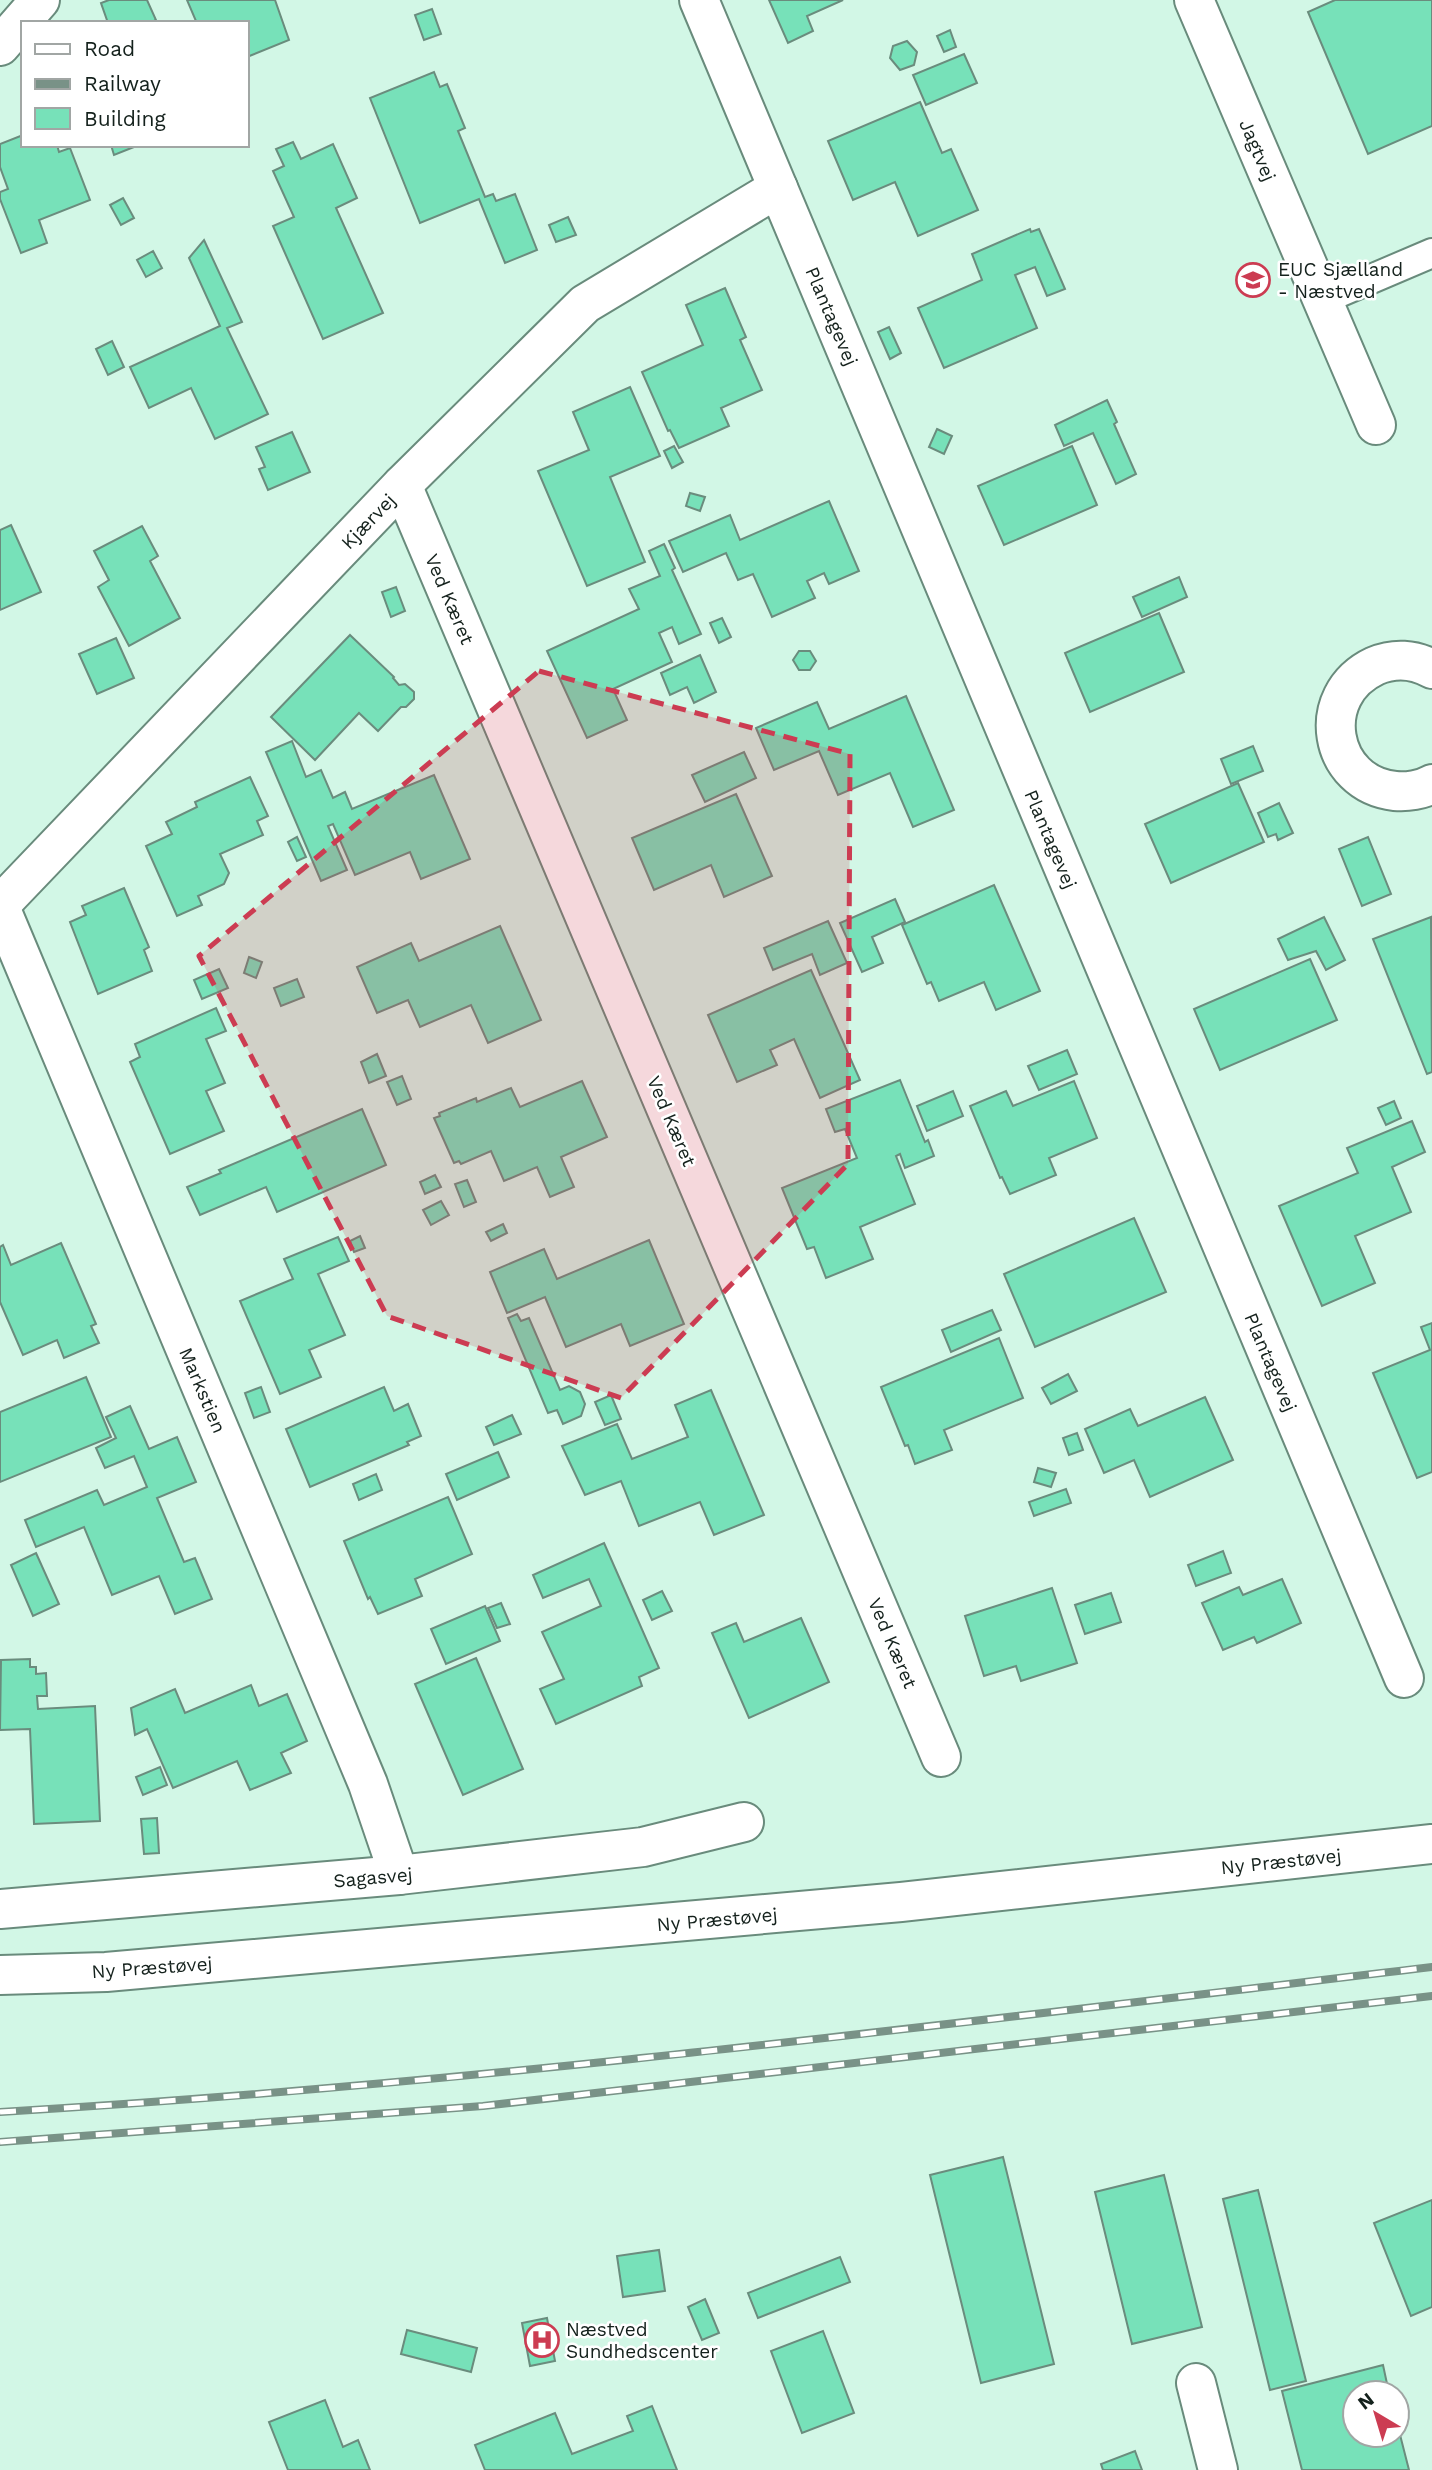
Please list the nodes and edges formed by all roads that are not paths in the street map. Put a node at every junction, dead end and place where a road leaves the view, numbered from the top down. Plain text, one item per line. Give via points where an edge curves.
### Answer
1 (40, 0) edge
2 (699, 0) edge
3 (1194, 0) edge
4 (22, 21) edge
5 (21, 22) edge
6 (0, 46) edge
7 (778, 188) junction
8 (1432, 253) edge
9 (1322, 300) junction
10 (1376, 425) dead end
11 (402, 485) junction
12 (1429, 664) edge
13 (1432, 784) edge
14 (0, 906) edge
15 (1404, 1678) dead end
16 (942, 1757) dead end
17 (744, 1822) dead end
18 (1432, 1844) edge
19 (399, 1875) junction
20 (0, 1909) edge
21 (0, 1975) edge
22 (1196, 2383) dead end
23 (1219, 2470) edge

1 - 4 street
2 - 7 street, Plantagevej
3 - 9 street, Jagtvej
5 - 6 street
7 - 11 street, Kjærvej via 584,304
7 - 15 street, Plantagevej
8 - 9 lane
9 - 10 street, Jagtvej
11 - 14 street, Kjærvej
11 - 16 street, Ved Kæret
12 - 13 street via 1403,660 1364,671 1339,703 1335,724 1337,744 1361,779 1382,790 1404,792
14 - 19 street, Markstien via 368,1784
17 - 19 street, Sagasvej via 643,1847
18 - 21 street, Ny Præstøvej via 901,1902 106,1972
19 - 20 street, Sagasvej
22 - 23 street

